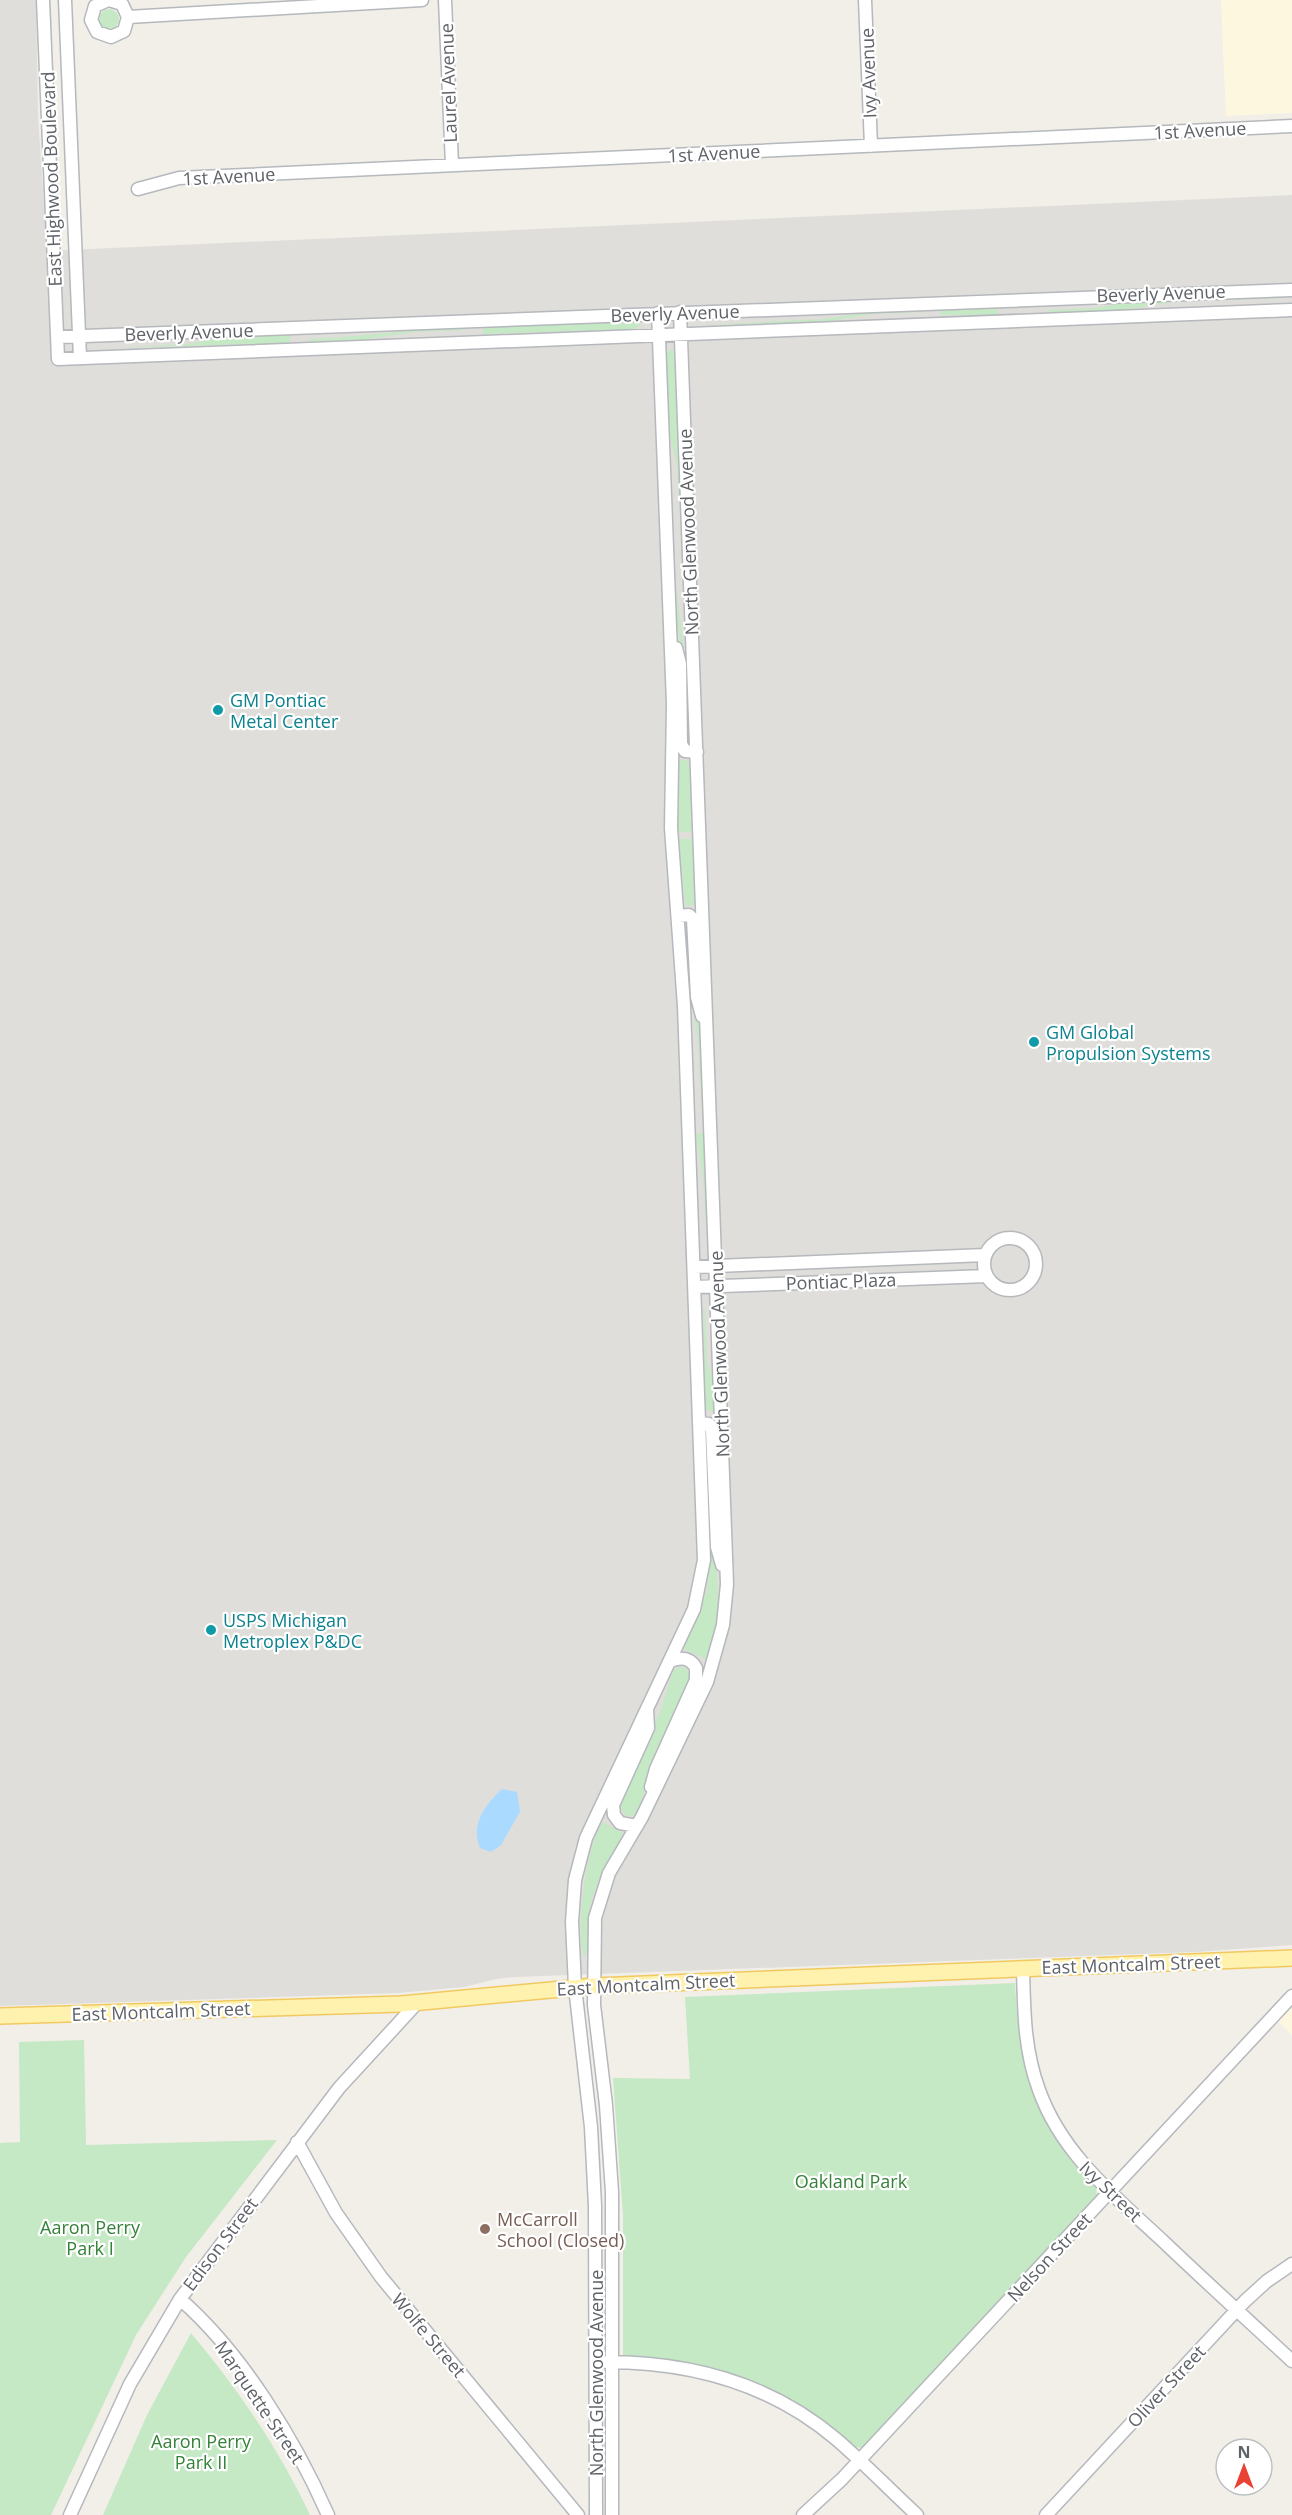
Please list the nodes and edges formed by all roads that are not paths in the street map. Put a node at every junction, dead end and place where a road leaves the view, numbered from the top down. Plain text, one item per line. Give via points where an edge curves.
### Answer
1 (43, 0) edge
2 (65, 0) edge
3 (109, 0) edge
4 (422, 0) edge
5 (445, 0) edge
6 (865, 0) edge
7 (128, 17) junction
8 (1292, 126) edge
9 (871, 146) junction
10 (452, 165) junction
11 (138, 189) dead end
12 (1292, 290) edge
13 (1292, 310) edge
14 (680, 312) junction
15 (658, 313) junction
16 (681, 334) junction
17 (659, 335) junction
18 (80, 336) junction
19 (58, 337) junction
20 (80, 358) junction
21 (58, 359) joint
22 (670, 626) junction
23 (697, 752) junction
24 (678, 916) junction
25 (684, 1006) junction
26 (708, 1038) junction
27 (711, 1124) junction
28 (985, 1255) junction
29 (716, 1266) junction
30 (694, 1267) junction
31 (987, 1276) junction
32 (717, 1286) junction
33 (695, 1287) junction
34 (700, 1423) junction
35 (727, 1584) junction
36 (670, 1661) junction
37 (647, 1708) junction
38 (646, 1809) junction
39 (637, 1826) junction
40 (1292, 1958) edge
41 (1023, 1968) junction
42 (594, 1986) junction
43 (575, 1987) junction
44 (1292, 1996) edge
45 (417, 2003) junction
46 (0, 2016) edge
47 (297, 2142) junction
48 (1110, 2192) junction
49 (1292, 2264) edge
50 (180, 2299) junction
51 (1237, 2310) junction
52 (1292, 2361) edge
53 (596, 2362) junction
54 (612, 2362) junction
55 (859, 2461) junction
56 (70, 2515) edge
57 (328, 2515) edge
58 (578, 2515) edge
59 (596, 2515) edge
60 (612, 2515) edge
61 (803, 2515) edge
62 (916, 2515) edge
63 (1046, 2515) edge

1 - 19 street, East Highwood Boulevard
2 - 18 street, East Highwood Boulevard
3 - 7 street via 122,4
3 - 7 street via 95,6 91,15 98,32 111,37 120,34
4 - 7 street
5 - 10 street, Laurel Avenue
6 - 9 street, Ivy Avenue
8 - 9 street, 1st Avenue
9 - 10 street, 1st Avenue
10 - 11 street, 1st Avenue via 179,178
12 - 14 street, Beverly Avenue
13 - 16 street, Beverly Avenue
14 - 15 street, Beverly Avenue
14 - 16 street, North Glenwood Avenue
15 - 17 street, North Glenwood Avenue
15 - 18 street, Beverly Avenue
16 - 17 street, Beverly Avenue
16 - 23 street, North Glenwood Avenue
17 - 20 street, Beverly Avenue
17 - 22 street, North Glenwood Avenue
18 - 19 street, Beverly Avenue
18 - 20 street, East Highwood Boulevard
19 - 21 street, East Highwood Boulevard
20 - 21 street, Beverly Avenue
22 - 23 street, North Glenwood Avenue via 680,664 682,747 687,752
22 - 24 street, North Glenwood Avenue via 670,798
23 - 26 street, North Glenwood Avenue
24 - 25 street, North Glenwood Avenue
24 - 26 street, North Glenwood Avenue via 689,915 693,919 697,997
25 - 27 street, North Glenwood Avenue via 694,1044 696,1116 700,1123
25 - 30 street, North Glenwood Avenue
26 - 27 street, North Glenwood Avenue
27 - 29 street, North Glenwood Avenue
28 - 29 street, Pontiac Plaza
28 - 31 street
28 - 31 street via 1000,1240 1016,1238 1032,1250 1037,1264 1028,1284 1016,1290 1001,1289
29 - 30 street, Pontiac Plaza
29 - 32 street, North Glenwood Avenue
30 - 33 street, North Glenwood Avenue
31 - 32 street, Pontiac Plaza
32 - 33 street, Pontiac Plaza
32 - 35 street, North Glenwood Avenue
33 - 34 street, North Glenwood Avenue
34 - 35 street, North Glenwood Avenue via 709,1424 712,1430 717,1547
34 - 36 street, North Glenwood Avenue via 703,1573 694,1609
35 - 38 street, North Glenwood Avenue via 723,1624 710,1672
36 - 37 street, North Glenwood Avenue
36 - 38 street, North Glenwood Avenue via 690,1660 696,1668 696,1680 656,1770
37 - 39 street, North Glenwood Avenue via 648,1728 613,1805 620,1823
37 - 43 street, North Glenwood Avenue via 578,1863 572,1912
38 - 39 street, North Glenwood Avenue
39 - 42 street, North Glenwood Avenue via 600,1895 594,1930
40 - 41 main road, East Montcalm Street
41 - 42 main road, East Montcalm Street
41 - 48 street, Ivy Street via 1026,2042 1039,2091 1068,2146
42 - 43 main road, East Montcalm Street
42 - 54 street, North Glenwood Avenue via 612,2192
43 - 45 main road, East Montcalm Street
43 - 53 street, North Glenwood Avenue via 594,2170
44 - 48 street, Nelson Street
45 - 46 main road, East Montcalm Street
45 - 47 street, Edison Street via 352,2073
47 - 50 street, Edison Street
47 - 58 street, Wolfe Street via 336,2213 381,2277
48 - 51 street, Ivy Street
48 - 55 street, Nelson Street
49 - 51 street, Oliver Street
50 - 56 street, Edison Street via 130,2384
50 - 57 street, Marquette Street via 211,2330 260,2394 293,2446
51 - 52 street, Ivy Street
51 - 63 street, Oliver Street
53 - 54 street
53 - 59 street, North Glenwood Avenue
54 - 55 street via 683,2367 745,2385 806,2417
54 - 60 street, North Glenwood Avenue
55 - 61 street, Nelson Street
55 - 62 street

